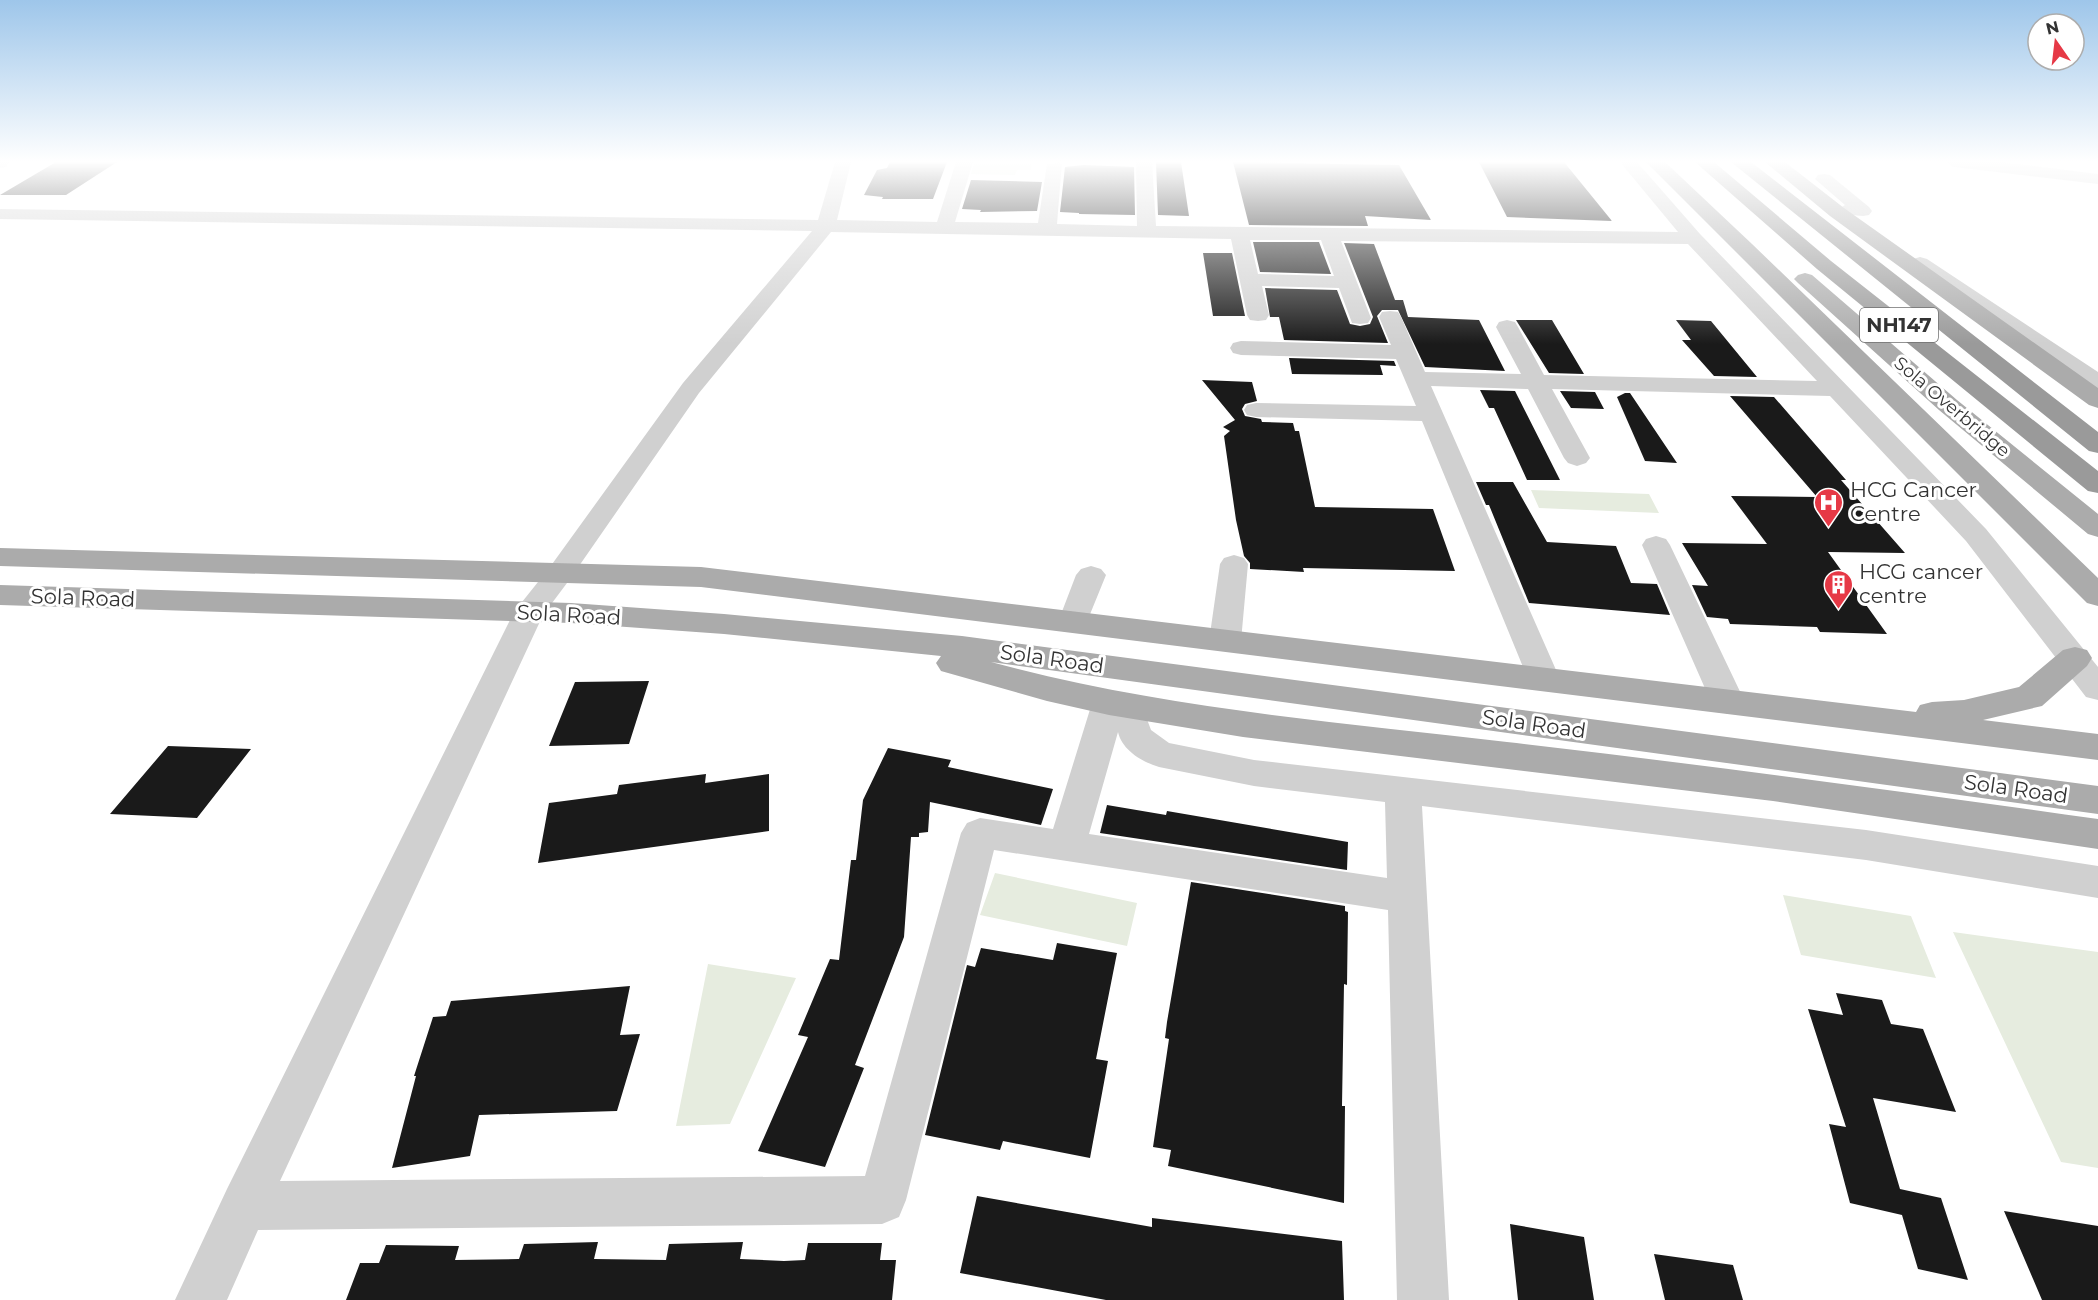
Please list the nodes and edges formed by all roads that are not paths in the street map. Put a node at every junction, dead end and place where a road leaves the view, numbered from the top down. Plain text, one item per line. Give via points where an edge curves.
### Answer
1 (597, 223) edge
2 (827, 223) edge
3 (946, 223) edge
4 (1048, 223) edge
5 (1147, 223) edge
6 (1681, 223) edge
7 (1718, 223) edge
8 (1743, 223) edge
9 (1774, 223) edge
10 (1816, 223) edge
11 (1858, 223) edge
12 (826, 226) junction
13 (944, 228) junction
14 (1047, 229) junction
15 (1147, 232) junction
16 (1239, 234) junction
17 (1329, 235) junction
18 (1694, 238) junction
19 (1249, 280) junction
20 (1347, 282) junction
21 (1258, 315) dead end
22 (1390, 317) dead end
23 (1360, 318) dead end
24 (1507, 327) dead end
25 (1240, 348) dead end
26 (1405, 352) junction
27 (1416, 379) junction
28 (1536, 382) junction
29 (1837, 389) junction
30 (2096, 393) edge
31 (1256, 410) dead end
32 (1431, 414) junction
33 (2098, 445) edge
34 (1576, 458) dead end
35 (2098, 485) edge
36 (2098, 528) edge
37 (1656, 545) dead end
38 (0, 557) edge
39 (1234, 564) dead end
40 (560, 573) junction
41 (1091, 575) dead end
42 (0, 595) edge
43 (2098, 596) edge
44 (529, 612) junction
45 (1073, 622) junction
46 (860, 637) junction
47 (1225, 641) junction
48 (2075, 658) junction
49 (1544, 679) junction
50 (2098, 689) edge
51 (1728, 702) junction
52 (1118, 704) junction
53 (1868, 719) junction
54 (2098, 747) edge
55 (1403, 790) junction
56 (2098, 800) edge
57 (2098, 834) edge
58 (1067, 846) junction
59 (2098, 882) edge
60 (1407, 897) junction
61 (244, 1206) junction
62 (201, 1300) edge
63 (1423, 1300) edge

1 - 12 street
2 - 12 street
3 - 13 street
4 - 14 street
5 - 15 street
6 - 18 street
7 - 43 main road
8 - 36 main road, Sola Overbridge via 1948,405
9 - 35 highway, Sola Overbridge / NH147
10 - 33 highway, NH147
11 - 30 main road
12 - 13 street
12 - 40 street via 691,387
13 - 14 street
14 - 15 street
15 - 16 street
16 - 17 street
16 - 19 street
17 - 18 street
17 - 20 street
18 - 29 street
19 - 20 street
19 - 21 street
20 - 23 street
22 - 26 street
24 - 28 street
25 - 26 street
26 - 27 street
27 - 28 street
27 - 32 street
28 - 29 street
28 - 34 street
29 - 48 street via 1976,535
31 - 32 street
32 - 49 street
37 - 51 street
38 - 40 main road, Sola Road
39 - 47 street
40 - 44 street
40 - 45 main road, Sola Road via 701,577
41 - 45 street
42 - 44 main road, Sola Road
44 - 46 main road, Sola Road
44 - 61 street
45 - 47 main road, Sola Road
46 - 52 main road via 1047,689
46 - 56 main road, Sola Road
47 - 49 main road, Sola Road
48 - 50 street
48 - 53 main road via 2030,697 1964,712
49 - 51 main road, Sola Road
51 - 53 main road, Sola Road
52 - 55 street via 1136,737 1159,754 1254,773
52 - 57 main road via 1255,725 1773,786
52 - 58 street
53 - 54 main road, Sola Road
55 - 59 street via 1866,845
55 - 60 street
58 - 60 street
58 - 61 street via 980,832 882,1200
60 - 63 street
61 - 62 street

